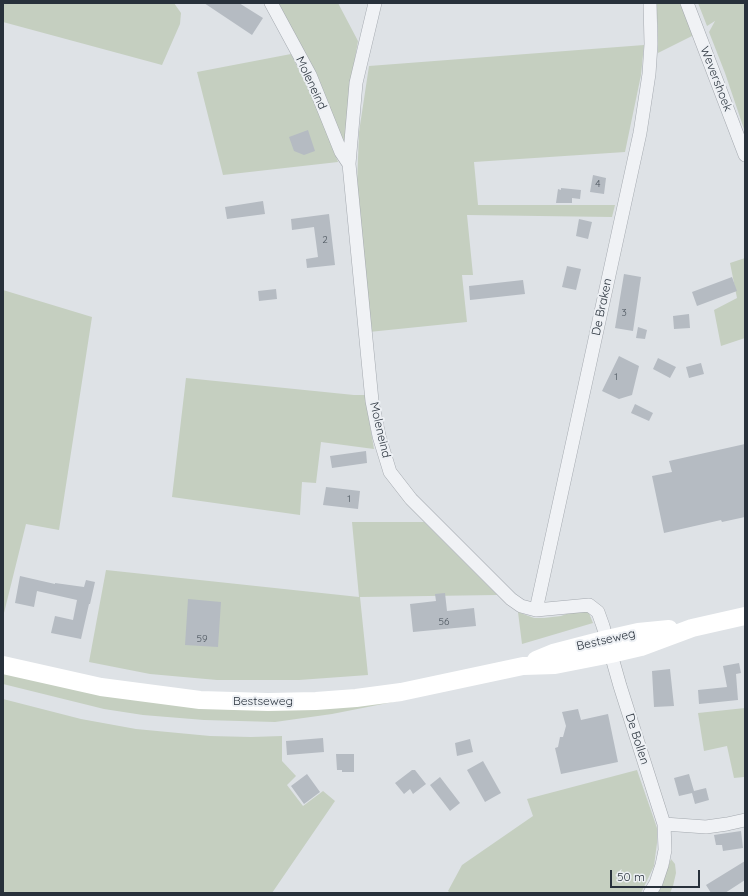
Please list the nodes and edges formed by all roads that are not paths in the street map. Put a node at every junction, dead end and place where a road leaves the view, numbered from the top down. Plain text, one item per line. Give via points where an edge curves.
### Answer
1 (271, 3) edge
2 (374, 3) edge
3 (650, 3) edge
4 (687, 3) edge
5 (745, 156) edge
6 (349, 164) junction
7 (536, 610) junction
8 (745, 616) edge
9 (609, 647) junction
10 (3, 666) edge
11 (745, 820) edge
12 (664, 824) junction
13 (650, 893) edge

1 - 6 street, Moleneind via 310,75 340,152
2 - 6 street, Moleneind via 356,83
3 - 7 street, De Braken via 649,74 640,133
4 - 5 street, Wevershoek
6 - 7 street, Moleneind via 372,401 390,472 411,499 512,599 521,606
7 - 9 street, Moleneind via 588,605 598,612
8 - 9 main road, Bestseweg via 692,628 641,647
9 - 10 main road, Bestseweg via 555,665 523,666 401,692 356,698 268,702 200,700 102,686
9 - 12 street, De Bollen
11 - 12 street via 706,827
12 - 13 street, De Bollen via 665,850 662,865

